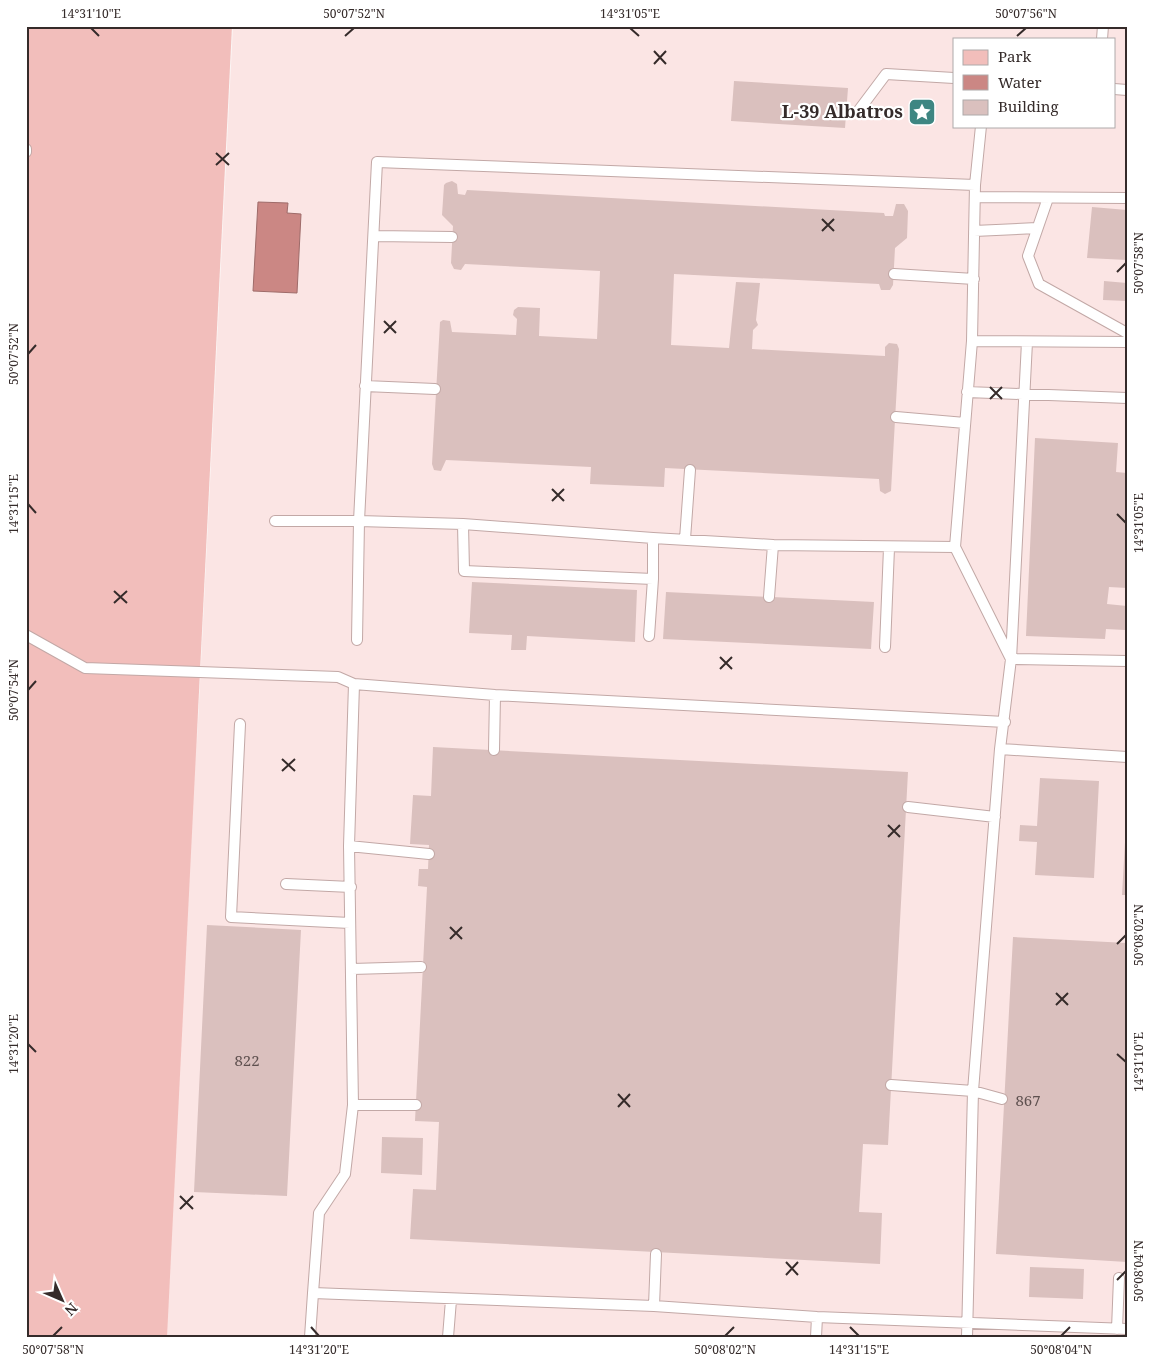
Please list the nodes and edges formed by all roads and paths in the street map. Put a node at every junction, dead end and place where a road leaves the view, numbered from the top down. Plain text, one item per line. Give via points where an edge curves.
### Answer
1 (953, 78) edge
2 (859, 110) dead end
3 (981, 128) edge
4 (974, 186) junction
5 (975, 198) junction
6 (1048, 198) junction
7 (1127, 198) edge
8 (1037, 228) junction
9 (974, 231) junction
10 (374, 236) junction
11 (452, 238) dead end
12 (894, 274) dead end
13 (974, 279) junction
14 (1127, 333) edge
15 (972, 341) junction
16 (1027, 342) junction
17 (1127, 342) edge
18 (365, 386) junction
19 (435, 389) dead end
20 (967, 392) junction
21 (1025, 393) junction
22 (1127, 398) edge
23 (896, 417) dead end
24 (965, 423) junction
25 (690, 470) dead end
26 (275, 521) dead end
27 (359, 521) junction
28 (464, 524) junction
29 (652, 538) junction
30 (685, 539) junction
31 (773, 545) junction
32 (955, 547) junction
33 (889, 548) junction
34 (653, 579) junction
35 (769, 597) dead end
36 (26, 635) edge
37 (649, 636) dead end
38 (357, 640) dead end
39 (884, 647) dead end
40 (1011, 659) junction
41 (1127, 661) edge
42 (354, 684) junction
43 (495, 695) junction
44 (1005, 722) junction
45 (240, 724) dead end
46 (1000, 749) junction
47 (494, 750) dead end
48 (1127, 757) edge
49 (908, 807) dead end
50 (995, 817) junction
51 (350, 846) junction
52 (429, 854) dead end
53 (286, 884) dead end
54 (351, 887) junction
55 (350, 923) junction
56 (421, 967) dead end
57 (352, 969) junction
58 (891, 1085) dead end
59 (973, 1091) junction
60 (1002, 1099) dead end
61 (353, 1105) junction
62 (416, 1105) dead end
63 (656, 1254) dead end
64 (1119, 1278) dead end
65 (313, 1293) junction
66 (451, 1300) junction
67 (654, 1306) junction
68 (816, 1317) junction
69 (968, 1322) junction
70 (1122, 1329) edge
71 (1056, 1332) edge
72 (310, 1337) edge
73 (448, 1337) edge
74 (816, 1337) edge
75 (967, 1337) edge

1 - 2 lane via 886,74
3 - 4 lane
4 - 5 lane
4 - 10 lane via 377,162
5 - 6 lane
5 - 9 lane
6 - 7 lane
6 - 8 lane
8 - 9 lane
8 - 14 lane via 1028,256 1039,284
9 - 13 lane
10 - 11 lane
10 - 18 lane
12 - 13 lane
13 - 15 lane
15 - 16 lane
15 - 20 lane
16 - 17 lane
16 - 21 lane
18 - 19 lane
18 - 27 lane
20 - 21 lane
20 - 24 lane
21 - 22 lane
21 - 40 lane
23 - 24 lane
24 - 32 lane
25 - 30 lane
26 - 27 lane
27 - 28 lane
27 - 38 lane
28 - 29 lane
28 - 34 lane via 464,571
29 - 30 lane
29 - 34 lane
30 - 31 lane
31 - 33 lane
31 - 35 lane
32 - 33 lane
32 - 40 lane
33 - 39 lane
34 - 37 lane
36 - 42 lane via 85,668 338,677
40 - 41 lane
40 - 44 lane
42 - 43 lane
42 - 51 lane
43 - 44 lane
43 - 47 lane
44 - 46 lane
45 - 55 lane via 231,917
46 - 48 lane
46 - 50 lane
49 - 50 lane
50 - 59 lane
51 - 52 lane
51 - 54 lane
53 - 54 lane
54 - 55 lane
55 - 57 lane
56 - 57 lane
57 - 61 lane
58 - 59 lane
59 - 60 lane
59 - 69 lane
61 - 62 lane
61 - 65 lane via 345,1174 319,1213
63 - 67 lane
64 - 70 lane
65 - 66 lane
65 - 72 lane
66 - 67 lane
66 - 73 lane
67 - 68 lane
68 - 69 lane
68 - 74 lane
69 - 71 lane
69 - 75 lane
70 - 71 lane

